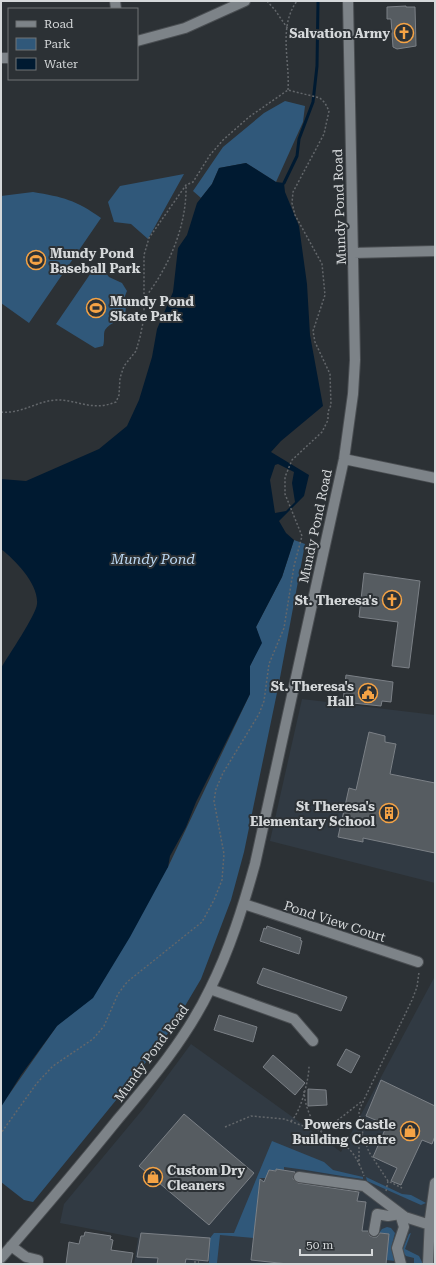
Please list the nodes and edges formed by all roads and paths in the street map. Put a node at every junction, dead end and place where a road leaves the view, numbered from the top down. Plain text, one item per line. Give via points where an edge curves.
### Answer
1 (245, 1) edge
2 (267, 1) edge
3 (297, 1) edge
4 (348, 1) edge
5 (288, 29) junction
6 (138, 41) edge
7 (288, 90) junction
8 (186, 185) junction
9 (435, 251) edge
10 (353, 253) junction
11 (143, 300) junction
12 (1, 412) edge
13 (344, 459) junction
14 (435, 478) edge
15 (244, 904) junction
16 (418, 962) joint
17 (210, 989) junction
18 (313, 1041) dead end
19 (309, 1066) dead end
20 (304, 1091) junction
21 (362, 1101) junction
22 (293, 1119) junction
23 (291, 1121) junction
24 (298, 1124) junction
25 (225, 1127) dead end
26 (320, 1131) junction
27 (1, 1133) edge
28 (362, 1134) junction
29 (359, 1165) junction
30 (299, 1177) dead end
31 (435, 1183) edge
32 (366, 1188) junction
33 (402, 1188) dead end
34 (400, 1214) junction
35 (430, 1226) junction
36 (374, 1231) dead end
37 (11, 1246) junction
38 (1, 1258) edge
39 (194, 1262) dead end
40 (199, 1262) dead end
41 (38, 1264) edge
42 (401, 1264) edge
43 (428, 1264) edge

1 - 6 street via 185,28
2 - 5 path
3 - 5 path via 292,9
4 - 10 street, Mundy Pond Road
5 - 7 path
7 - 8 path via 230,133 210,155 193,182
7 - 27 path via 320,98 328,108 324,134 293,192 292,204 295,215 322,264 325,295 313,331 315,342 330,374 331,405 322,432 292,460 287,473 284,490 302,536 294,566 284,628 269,664 264,700 216,789 214,801 224,854 222,880 202,922 127,982 118,994 104,1026 93,1039 53,1066 42,1077
8 - 11 path via 186,200 176,242 165,268
8 - 11 path via 149,238 144,256
9 - 10 street
10 - 13 street, Mundy Pond Road via 355,360
11 - 12 path via 144,318 140,337 136,351 124,366 116,402 91,407 56,400 38,403 18,412
13 - 14 street
13 - 15 street, Mundy Pond Road
15 - 16 street, Pond View Court
15 - 17 street, Mundy Pond Road
16 - 21 path via 417,987 375,1079
17 - 18 street via 294,1020
17 - 37 street, Mundy Pond Road via 189,1026 150,1080
19 - 20 path
20 - 22 path
20 - 26 path via 304,1102
21 - 26 path via 333,1126
21 - 28 path via 359,1113
22 - 23 path
22 - 24 path
23 - 24 path
23 - 25 path via 248,1116
24 - 26 path
26 - 29 path via 348,1147
28 - 29 path
28 - 33 path via 369,1152 388,1181
29 - 32 path
30 - 32 street
31 - 35 street
32 - 34 street
34 - 35 street
34 - 36 street via 377,1214
34 - 42 street via 404,1227 397,1248
35 - 43 street
37 - 38 street, Mundy Pond Road
37 - 41 street via 26,1257 38,1260
39 - 40 path

